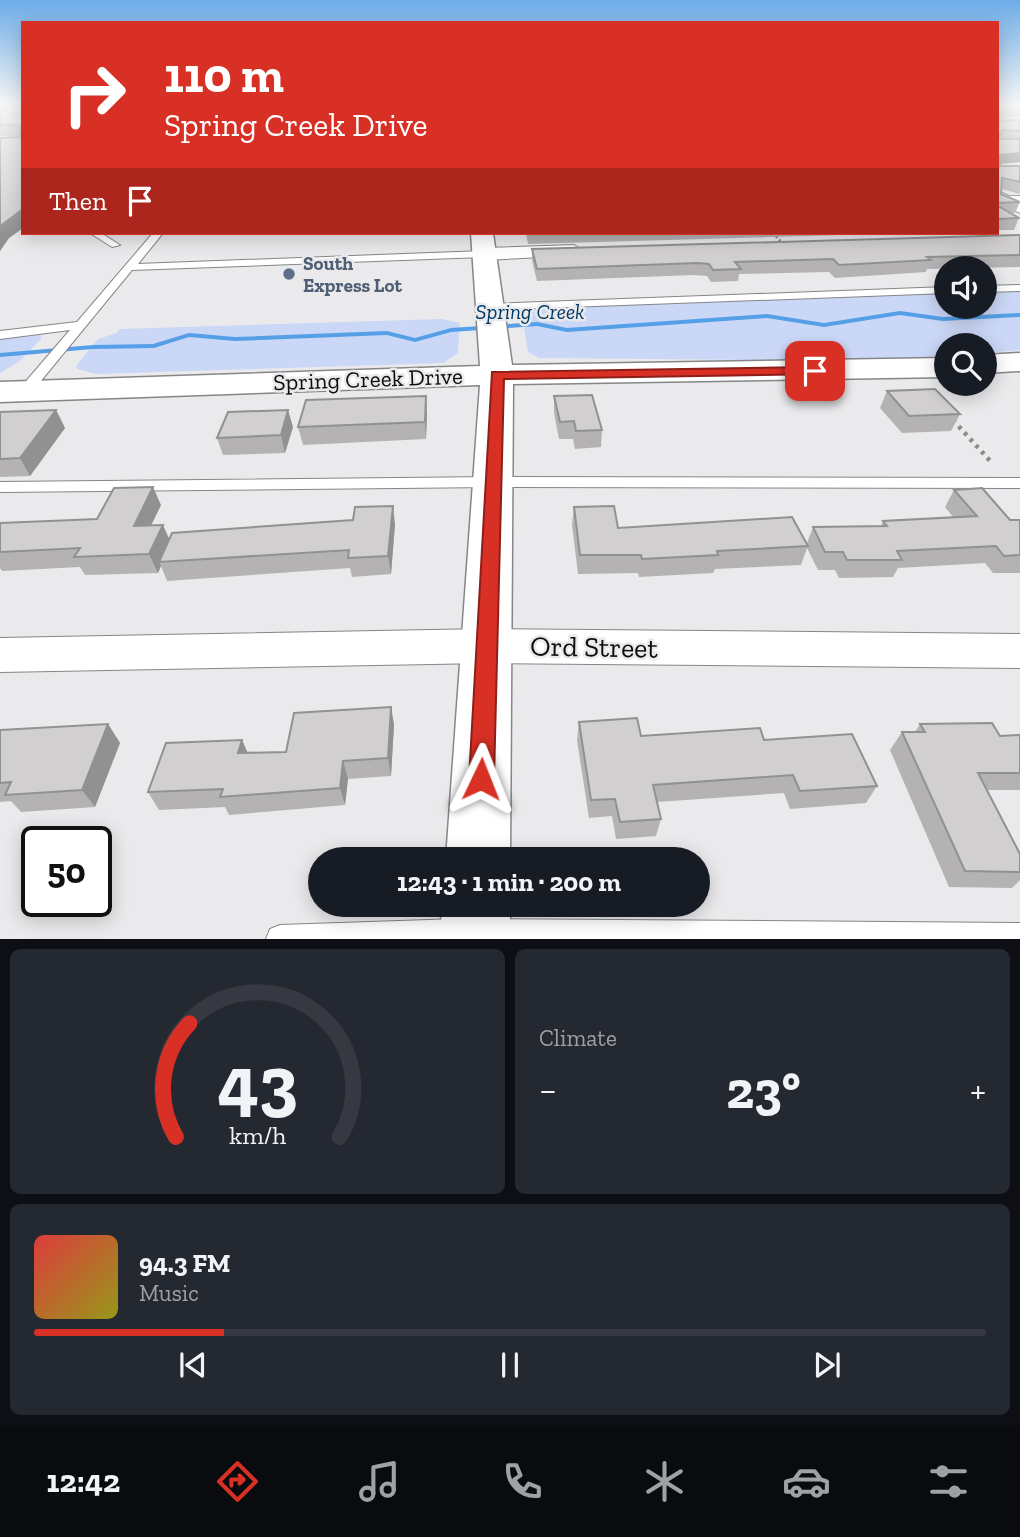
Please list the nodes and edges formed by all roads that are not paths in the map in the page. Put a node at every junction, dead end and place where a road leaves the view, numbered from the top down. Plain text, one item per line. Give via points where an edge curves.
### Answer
1 (1005, 198) edge
2 (1020, 208) edge
3 (98, 235) edge
4 (156, 235) edge
5 (483, 243) edge
6 (114, 245) dead end
7 (593, 251) edge
8 (130, 267) junction
9 (1020, 288) edge
10 (997, 289) edge
11 (934, 291) edge
12 (81, 325) junction
13 (0, 335) edge
14 (493, 336) junction
15 (1020, 362) edge
16 (997, 363) edge
17 (934, 367) edge
18 (13, 391) edge
19 (493, 482) junction
20 (1015, 483) edge
21 (0, 486) edge
22 (486, 646) junction
23 (1020, 651) edge
24 (0, 655) edge
25 (478, 847) edge
26 (476, 925) edge
27 (1020, 937) edge
28 (279, 939) edge

1 - 2 street
3 - 6 lane
4 - 8 lane
5 - 7 street
5 - 8 lane
5 - 14 main road
8 - 12 lane
9 - 10 lane
11 - 14 lane
12 - 13 lane
12 - 18 lane
14 - 17 main road, Spring Creek Drive via 815,371
14 - 18 main road, Spring Creek Drive
14 - 19 main road
15 - 16 main road
19 - 20 lane
19 - 21 lane
19 - 22 main road
22 - 23 street, Ord Street
22 - 24 street, Ord Street
22 - 25 main road
26 - 27 lane
26 - 28 lane

